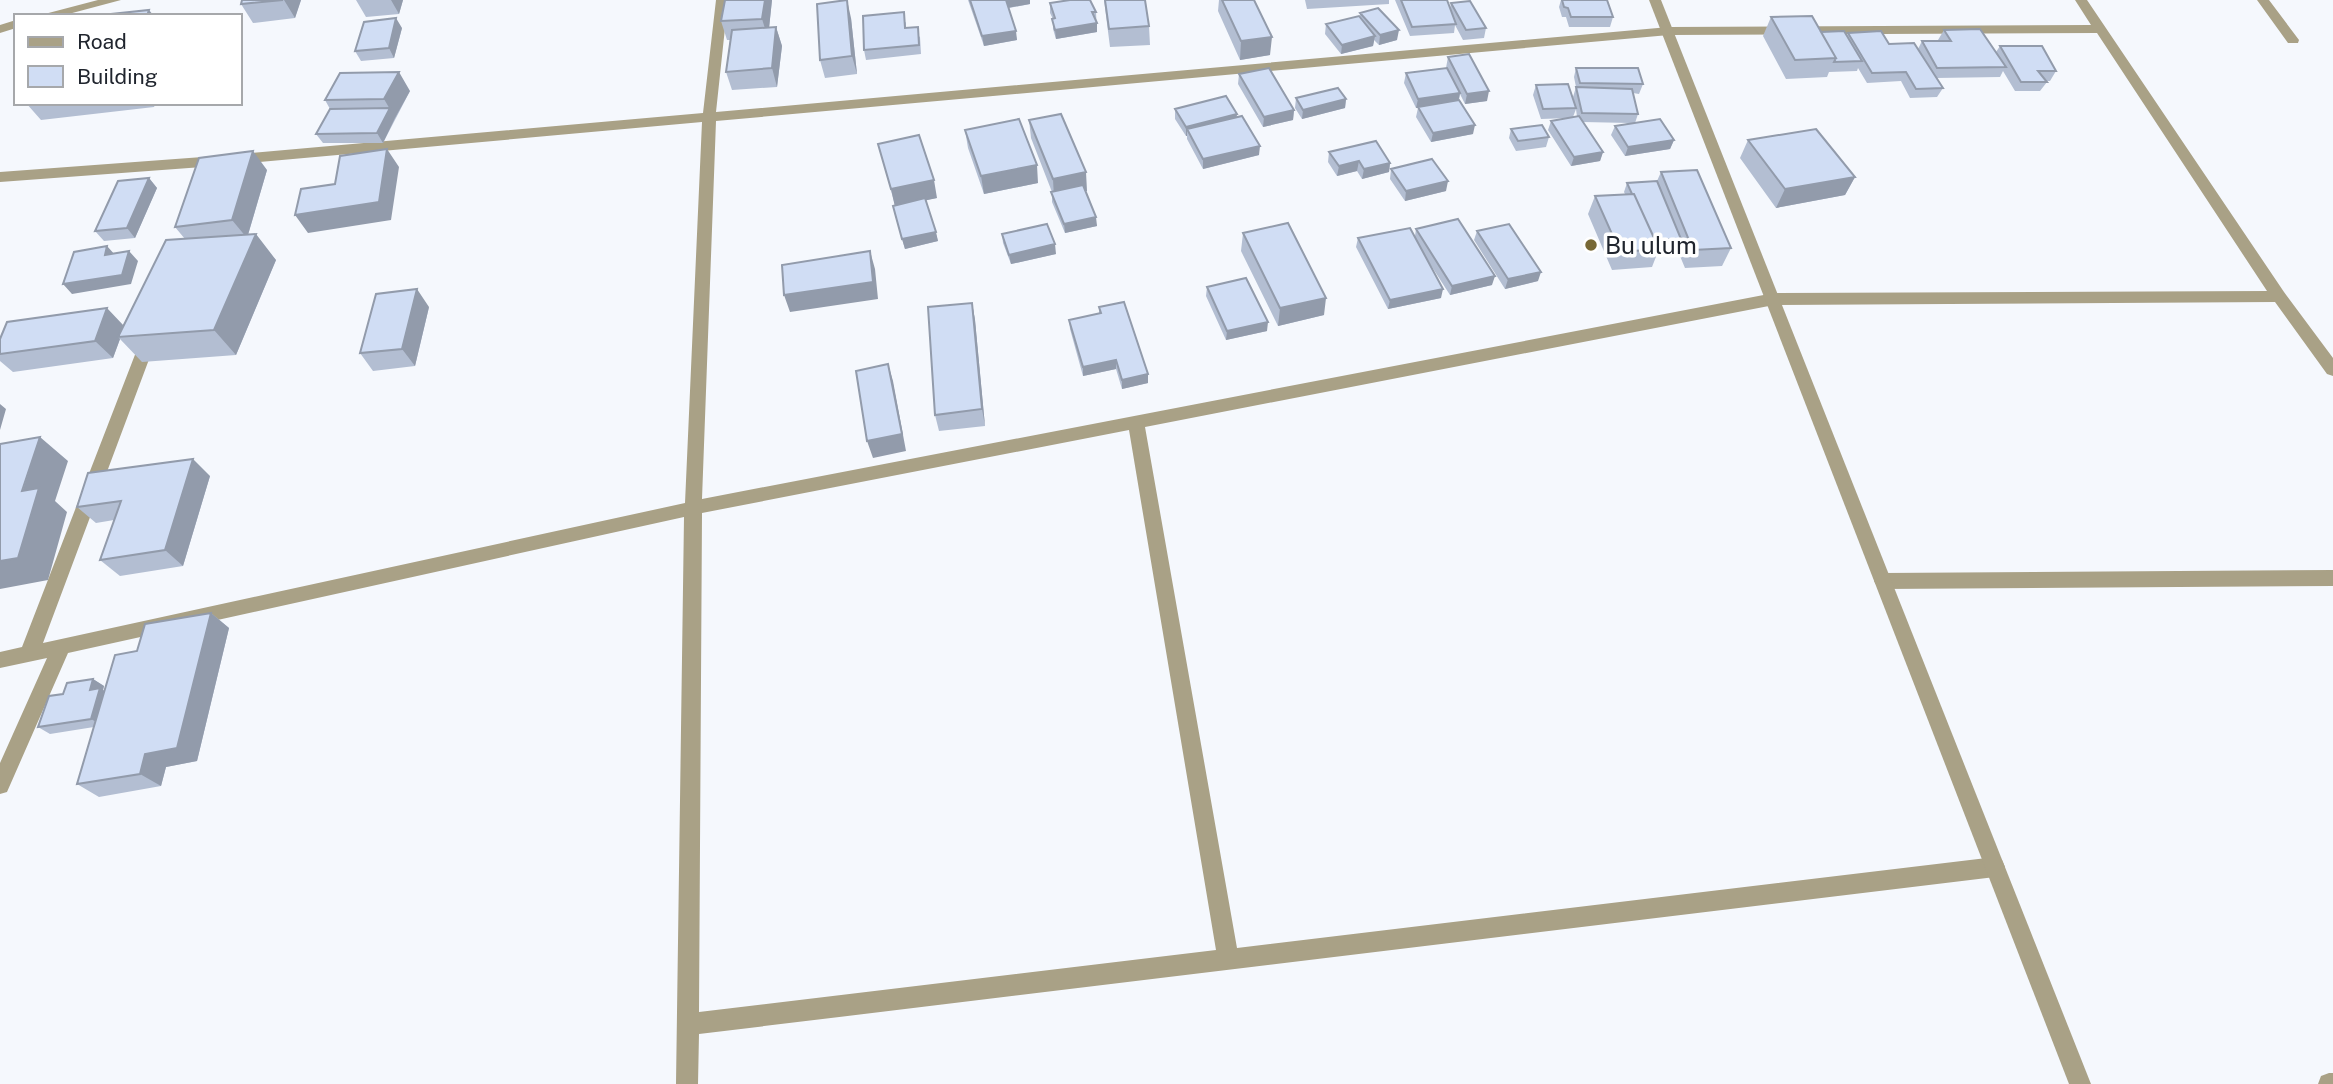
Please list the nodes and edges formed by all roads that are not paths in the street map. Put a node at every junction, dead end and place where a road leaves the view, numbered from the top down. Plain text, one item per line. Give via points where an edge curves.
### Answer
1 (115, 0) edge
2 (722, 0) edge
3 (1655, 0) edge
4 (2081, 0) edge
5 (2263, 0) edge
6 (52, 14) edge
7 (2100, 29) junction
8 (1669, 31) junction
9 (2293, 40) dead end
10 (709, 116) junction
11 (0, 177) edge
12 (2279, 296) junction
13 (1774, 299) junction
14 (157, 317) edge
15 (2333, 370) edge
16 (1136, 422) junction
17 (693, 508) junction
18 (2333, 578) edge
19 (1884, 581) junction
20 (62, 646) junction
21 (29, 653) junction
22 (0, 660) edge
23 (0, 785) edge
24 (1995, 867) junction
25 (1228, 959) junction
26 (688, 1024) junction
27 (687, 1084) edge
28 (2080, 1084) edge

1 - 6 street
2 - 10 street
3 - 8 street
4 - 7 street
5 - 9 street
7 - 8 street
7 - 12 street
8 - 10 street
8 - 13 street
10 - 11 street via 214,168
10 - 17 street
12 - 13 street
12 - 15 street
13 - 16 street
13 - 19 street
14 - 21 street
16 - 17 street
16 - 25 street
17 - 20 street
17 - 26 street
18 - 19 street
19 - 24 street
20 - 21 street
20 - 23 street
21 - 22 street
24 - 25 street
24 - 28 street
25 - 26 street
26 - 27 street

